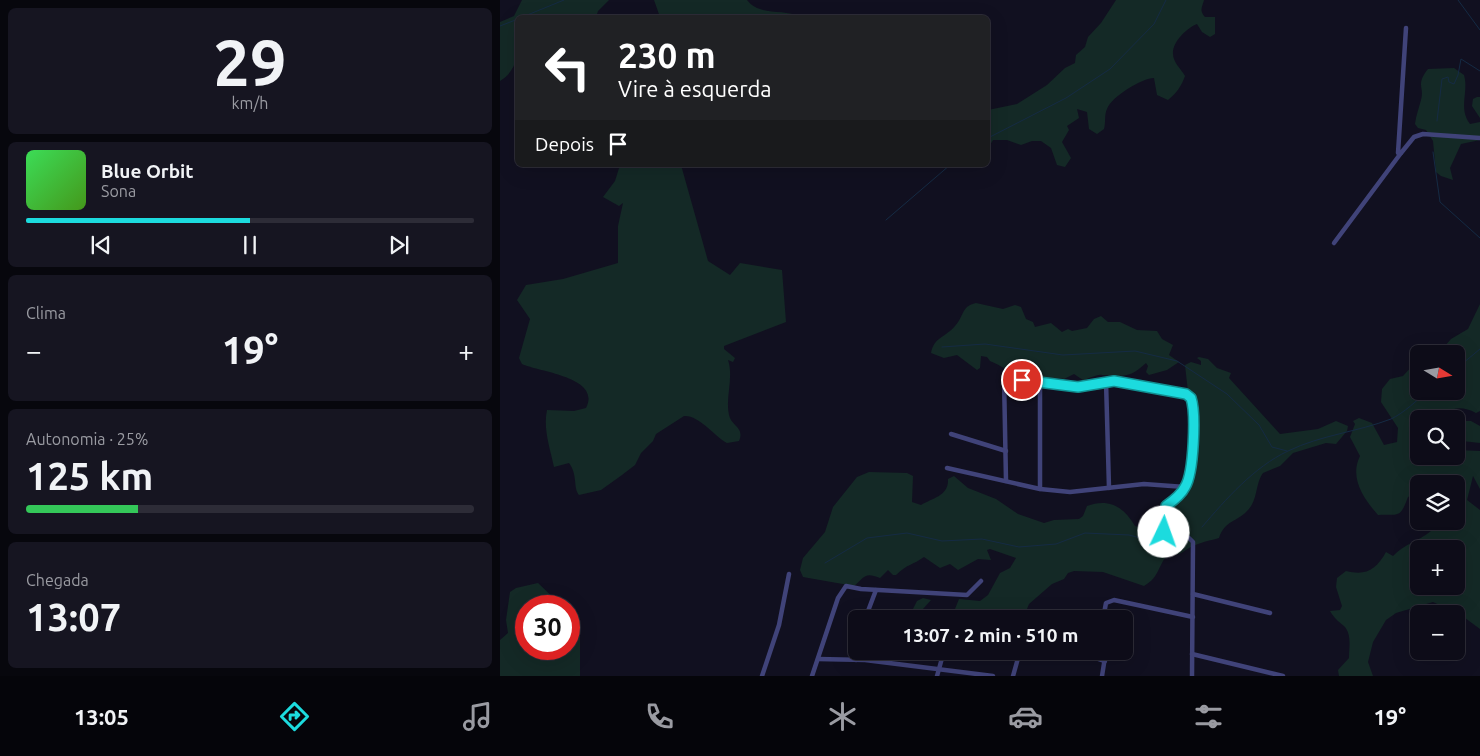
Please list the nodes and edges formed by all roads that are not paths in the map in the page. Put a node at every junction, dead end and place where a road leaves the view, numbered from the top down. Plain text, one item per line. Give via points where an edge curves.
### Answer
1 (1406, 28) dead end
2 (1480, 138) edge
3 (1401, 154) junction
4 (1334, 243) dead end
5 (1106, 381) junction
6 (1040, 382) junction
7 (952, 434) dead end
8 (1006, 451) junction
9 (947, 468) dead end
10 (1006, 481) junction
11 (1185, 487) junction
12 (1040, 488) junction
13 (1109, 488) junction
14 (789, 574) dead end
15 (981, 581) dead end
16 (876, 590) junction
17 (1193, 594) junction
18 (868, 610) edge
19 (1105, 610) edge
20 (1270, 613) dead end
21 (1193, 616) junction
22 (1192, 654) junction
23 (818, 659) junction
24 (848, 660) edge
25 (856, 660) edge
26 (942, 660) edge
27 (1017, 660) edge
28 (1102, 660) edge
29 (1105, 661) joint
30 (939, 669) junction
31 (762, 676) edge
32 (812, 676) edge
33 (937, 676) edge
34 (993, 676) edge
35 (1013, 676) edge
36 (1102, 676) edge
37 (1192, 676) edge
38 (1283, 676) edge

1 - 3 street via 1397,149
2 - 3 street via 1423,134 1414,138
3 - 4 street
5 - 6 street via 1078,387
5 - 11 street via 1186,394 1191,398 1192,466
5 - 13 street
6 - 8 street via 1004,377
6 - 12 street
7 - 8 street
8 - 10 street
9 - 10 street
10 - 12 street
11 - 13 street via 1152,484
11 - 17 street via 1166,506 1164,532 1171,537 1192,539
12 - 13 street via 1070,492
14 - 31 street via 779,625
15 - 16 street via 967,595
16 - 18 street
16 - 23 street via 846,586 842,589
17 - 20 street
17 - 21 street
19 - 21 street via 1106,603 1114,600
21 - 22 street
22 - 37 street
22 - 38 street
23 - 24 street
23 - 32 street
25 - 30 street
26 - 30 street
27 - 35 street
28 - 29 street
29 - 36 street
30 - 33 street
30 - 34 street

